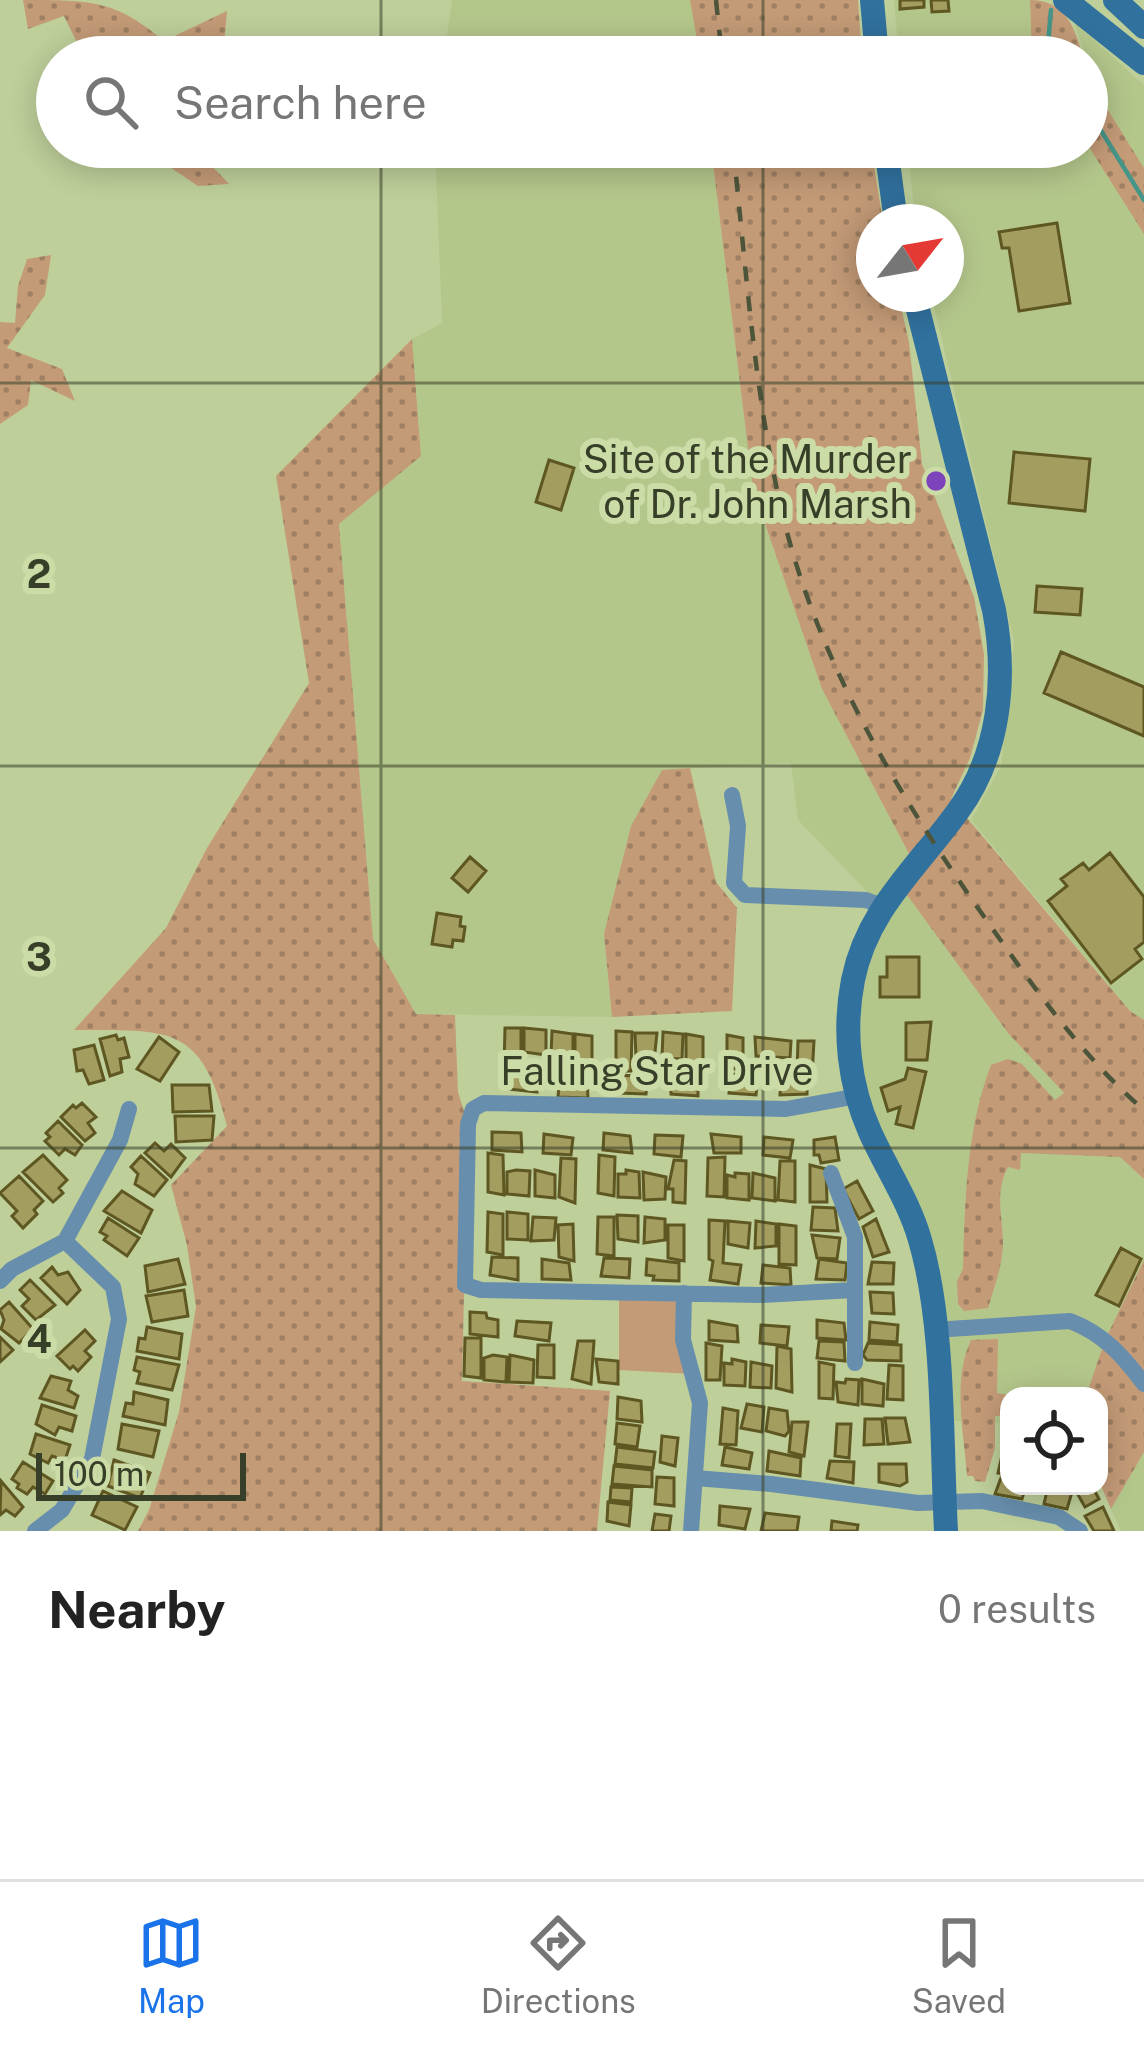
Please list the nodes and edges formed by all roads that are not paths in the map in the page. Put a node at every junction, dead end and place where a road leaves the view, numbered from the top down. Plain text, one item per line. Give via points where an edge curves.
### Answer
1 (872, 0) edge
2 (1065, 0) edge
3 (1115, 0) edge
4 (1144, 26) edge
5 (875, 36) edge
6 (1144, 63) edge
7 (889, 168) edge
8 (894, 204) edge
9 (918, 312) edge
10 (732, 795) dead end
11 (882, 906) junction
12 (858, 1096) junction
13 (129, 1109) dead end
14 (831, 1173) dead end
15 (65, 1241) junction
16 (0, 1281) edge
17 (855, 1290) junction
18 (684, 1293) junction
19 (934, 1330) junction
20 (855, 1363) dead end
21 (1144, 1384) edge
22 (694, 1478) junction
23 (945, 1502) junction
24 (35, 1531) edge
25 (691, 1531) edge
26 (946, 1531) edge
27 (1080, 1531) edge

1 - 5 main road
2 - 6 main road
3 - 4 main road
7 - 8 main road
9 - 11 main road via 1001,647 995,732 981,771
10 - 11 street via 734,883 746,896
11 - 12 main road via 853,980 848,1031
12 - 18 street, Falling Star Drive via 786,1109 473,1109 466,1285
12 - 19 main road via 921,1240
13 - 15 street
14 - 17 street via 855,1237
15 - 16 street
15 - 24 street via 113,1287 119,1319 92,1459 62,1510
17 - 18 street
17 - 20 street
18 - 22 street via 683,1340 700,1403
19 - 21 street via 1070,1321 1120,1352
19 - 23 main road
22 - 23 street
22 - 25 street
23 - 26 main road
23 - 27 street via 1016,1507

